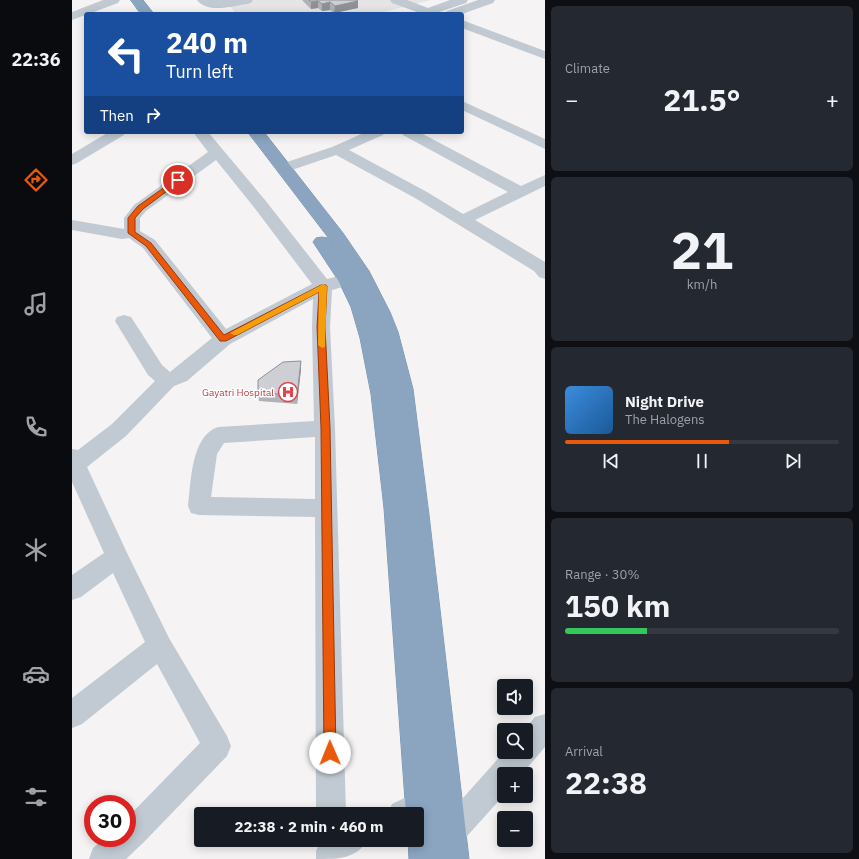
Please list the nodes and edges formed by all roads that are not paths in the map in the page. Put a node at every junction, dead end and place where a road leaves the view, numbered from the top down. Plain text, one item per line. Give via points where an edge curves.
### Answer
1 (114, 0) edge
2 (137, 0) edge
3 (148, 0) edge
4 (203, 0) edge
5 (248, 0) edge
6 (396, 0) edge
7 (462, 0) edge
8 (489, 0) edge
9 (101, 4) junction
10 (108, 12) edge
11 (146, 12) edge
12 (158, 12) edge
13 (425, 12) edge
14 (430, 12) edge
15 (456, 12) edge
16 (72, 16) edge
17 (464, 25) edge
18 (545, 54) edge
19 (464, 106) edge
20 (116, 134) edge
21 (202, 134) edge
22 (241, 134) edge
23 (258, 134) edge
24 (374, 134) edge
25 (412, 134) edge
26 (545, 145) edge
27 (338, 150) junction
28 (216, 153) junction
29 (72, 160) edge
30 (283, 168) junction
31 (545, 180) edge
32 (519, 192) junction
33 (463, 220) junction
34 (72, 225) edge
35 (132, 233) junction
36 (543, 268) edge
37 (347, 280) junction
38 (323, 286) junction
39 (124, 321) dead end
40 (223, 339) junction
41 (167, 381) junction
42 (325, 428) junction
43 (73, 463) edge
44 (326, 508) junction
45 (117, 557) junction
46 (72, 589) edge
47 (160, 646) junction
48 (72, 715) edge
49 (545, 727) edge
50 (533, 740) edge
51 (518, 759) edge
52 (331, 807) edge
53 (412, 807) edge
54 (422, 847) edge
55 (451, 847) edge
56 (104, 859) edge
57 (425, 859) edge

1 - 9 street
2 - 11 highway
3 - 12 highway
4 - 5 street via 216,5
6 - 13 street
7 - 14 street
8 - 15 street
9 - 10 street
9 - 16 street
17 - 18 street
19 - 26 street
20 - 29 street
21 - 28 street
22 - 37 highway via 290,196
23 - 30 highway
24 - 27 street
25 - 32 street
27 - 30 street
27 - 33 street
28 - 35 street via 140,208 132,218
28 - 38 street via 259,203
30 - 55 highway via 337,237 362,275 388,332 402,389
31 - 32 street
32 - 33 street
33 - 36 street
34 - 35 street via 122,234
35 - 40 street via 149,244
37 - 38 street
37 - 53 highway via 361,307 382,394 396,508
38 - 40 street
38 - 42 street via 321,327
39 - 41 street via 155,370
40 - 41 street via 180,376
41 - 43 street via 119,430
42 - 44 street
42 - 44 street via 218,435 206,452 199,506
43 - 45 street
44 - 52 street
45 - 46 street
45 - 47 street
47 - 48 street
47 - 56 street via 217,746 134,832
49 - 50 street
51 - 55 street
54 - 57 highway

